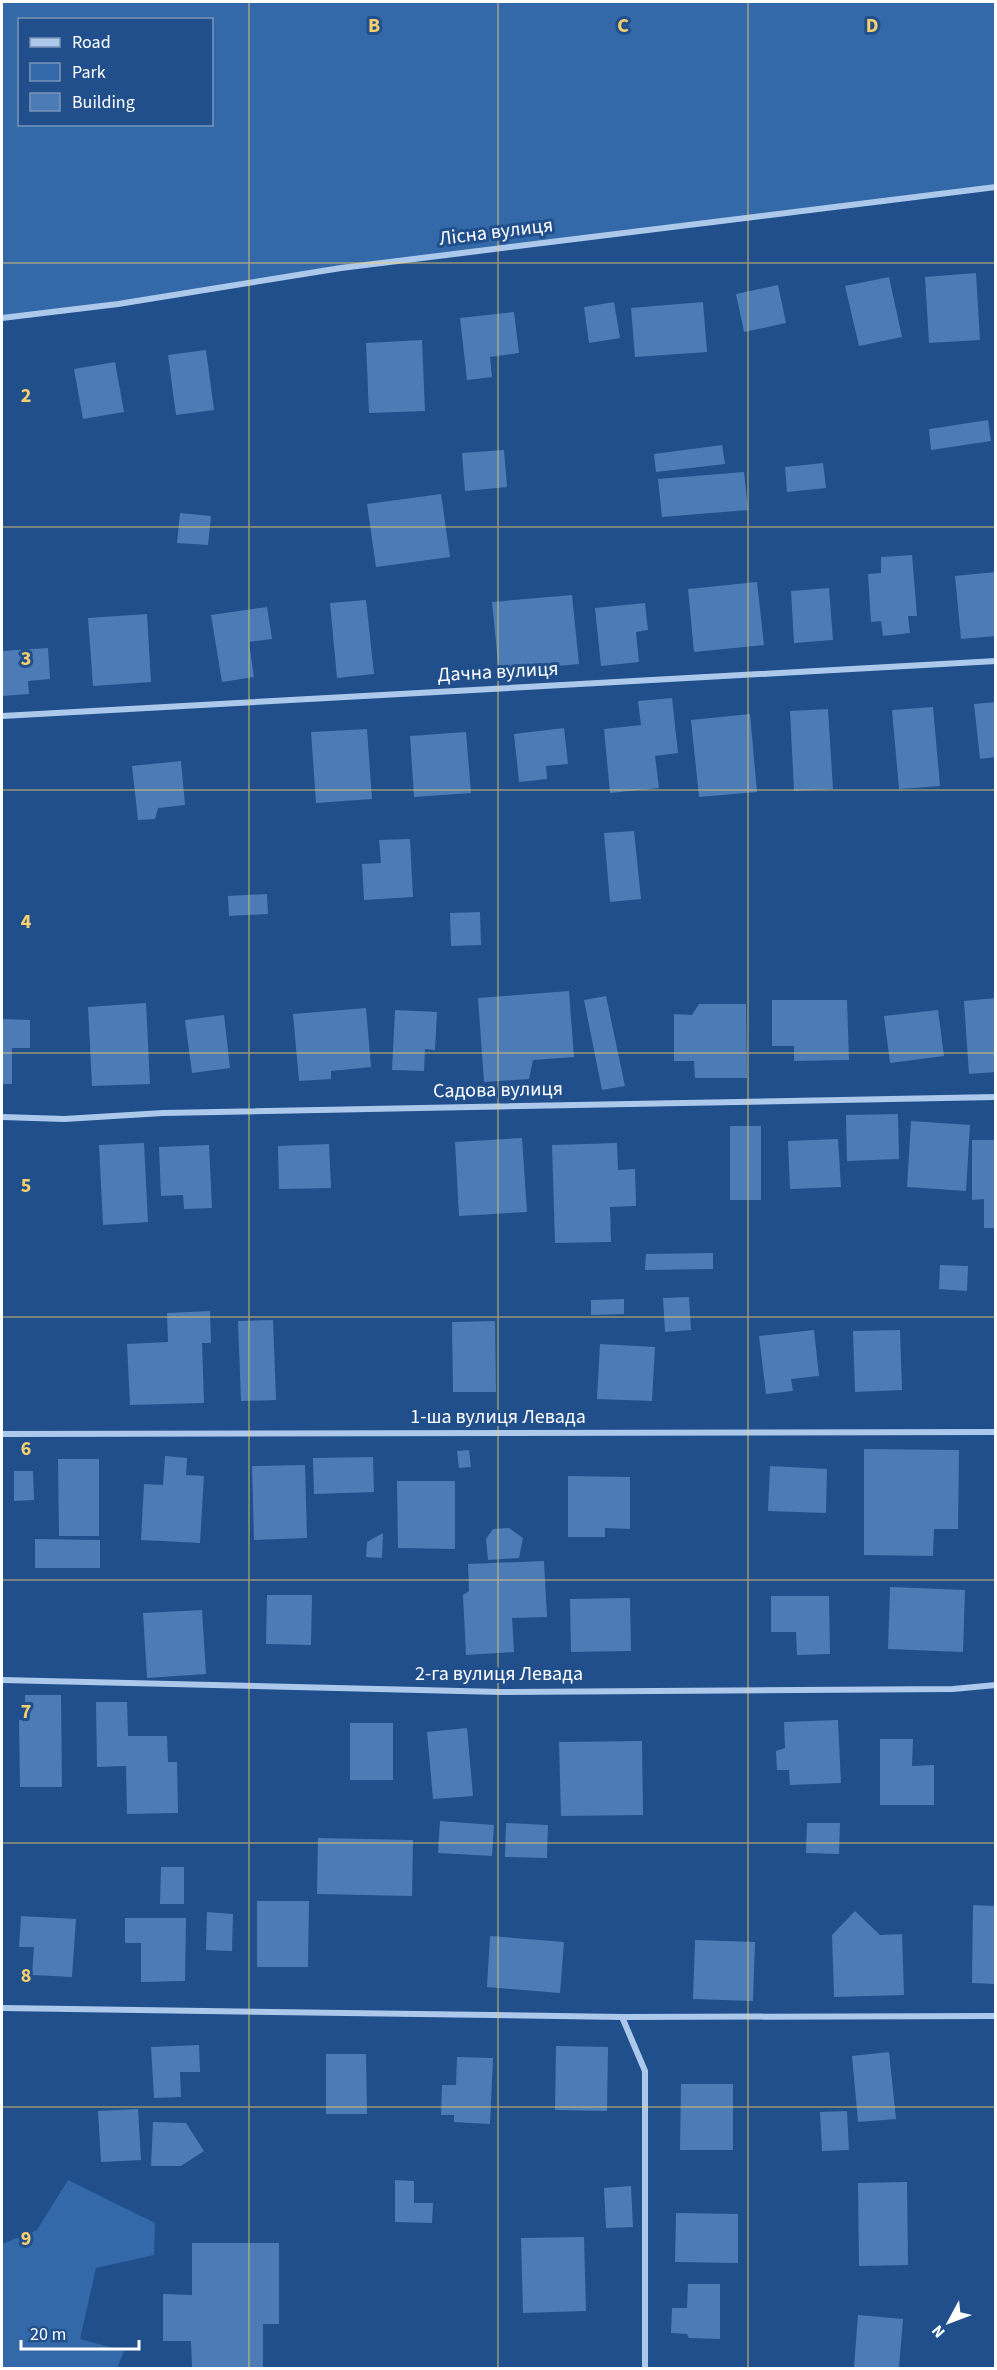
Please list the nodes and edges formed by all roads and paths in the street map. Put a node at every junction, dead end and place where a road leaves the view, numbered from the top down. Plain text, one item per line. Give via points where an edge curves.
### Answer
1 (996, 188) edge
2 (2, 318) edge
3 (996, 661) edge
4 (2, 716) edge
5 (996, 1097) edge
6 (2, 1117) edge
7 (996, 1432) edge
8 (2, 1434) edge
9 (2, 1680) edge
10 (996, 1684) edge
11 (2, 2008) edge
12 (996, 2016) edge
13 (622, 2017) junction
14 (645, 2368) edge

1 - 2 street, Лісна вулиця via 341,268 118,304
3 - 4 street, Дачна вулиця
5 - 6 street, Садова вулиця via 175,1113 64,1119
7 - 8 street, 1-ша вулиця Левада
9 - 10 street, 2-га вулиця Левада via 501,1692 953,1689
11 - 13 street
12 - 13 street
13 - 14 street via 645,2071

